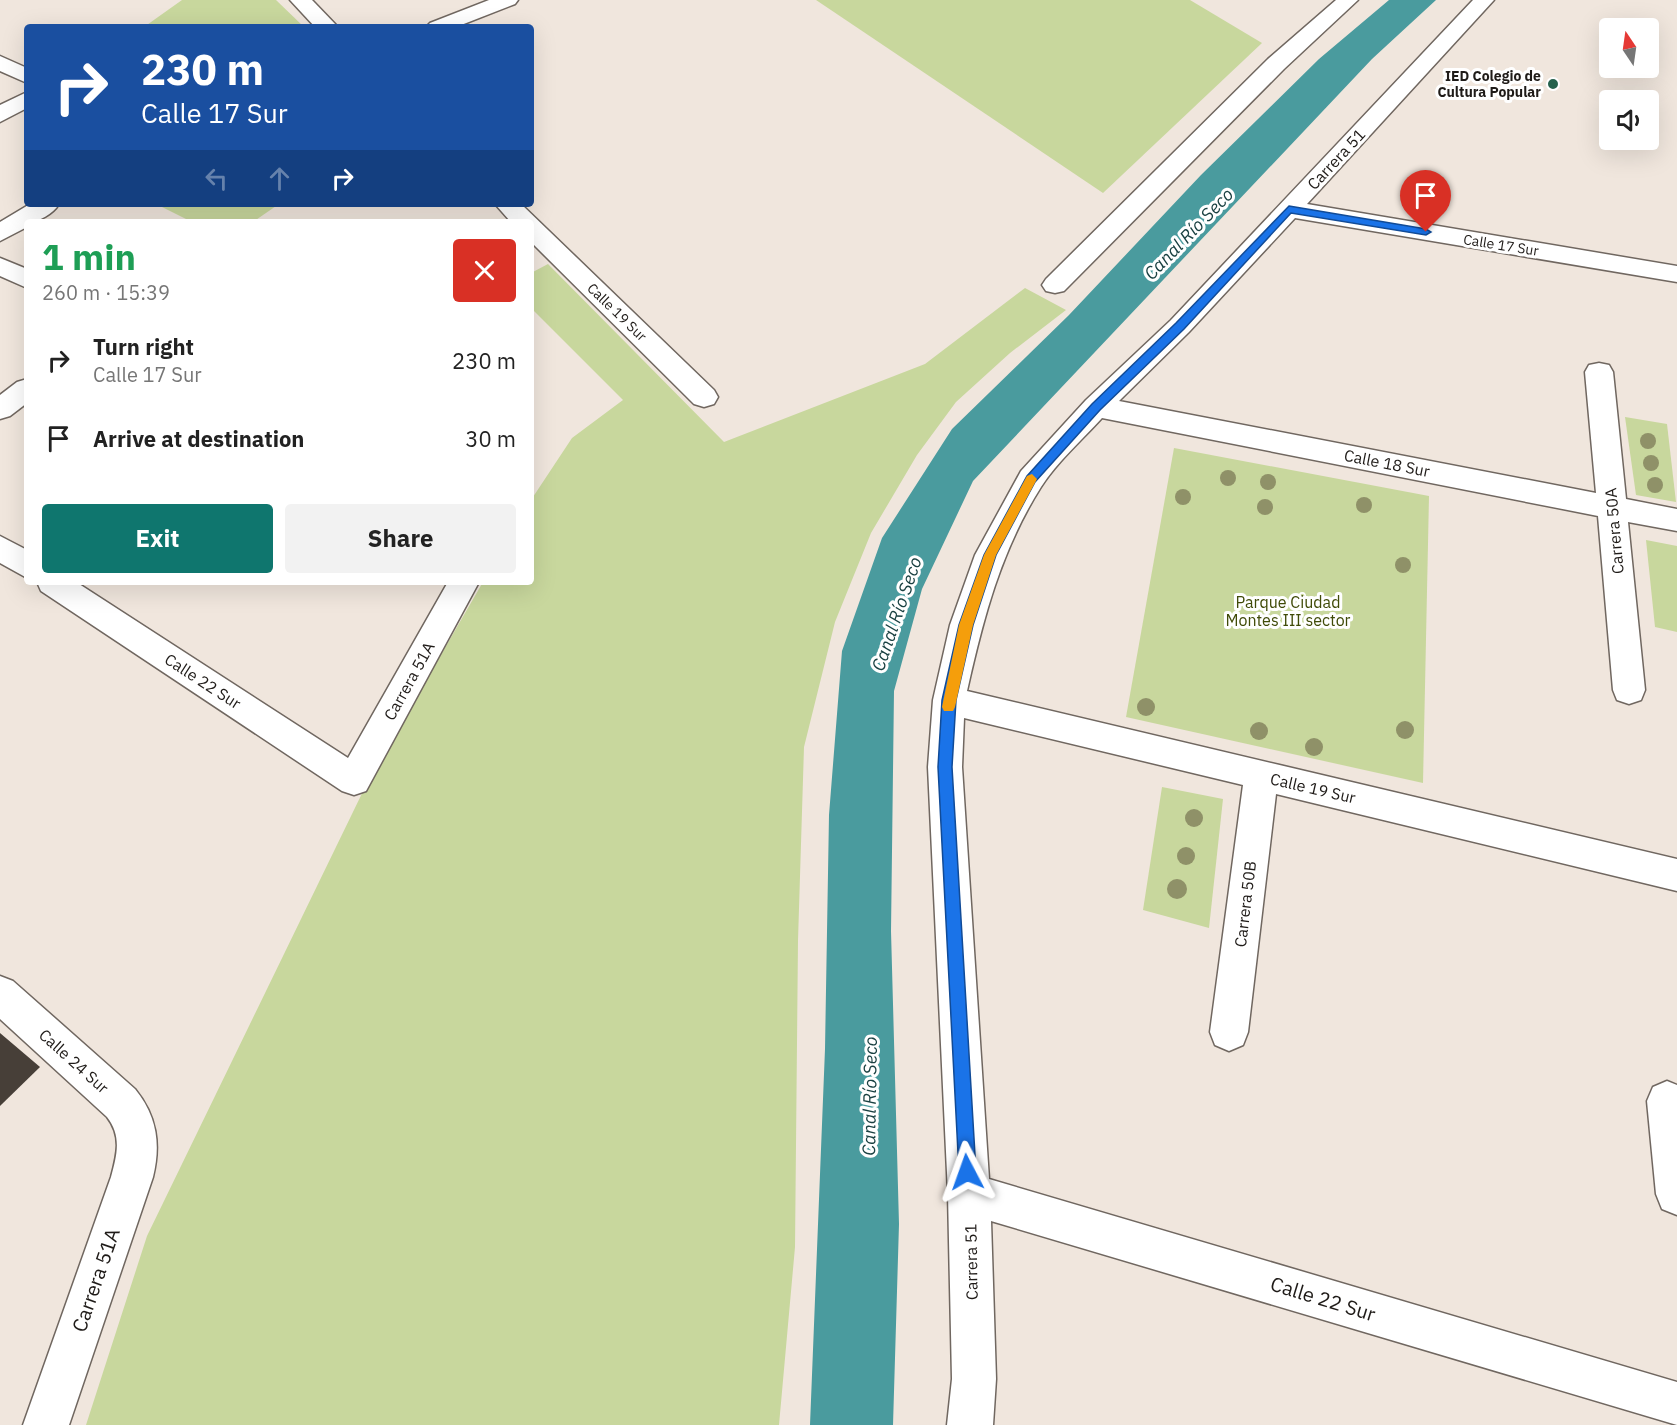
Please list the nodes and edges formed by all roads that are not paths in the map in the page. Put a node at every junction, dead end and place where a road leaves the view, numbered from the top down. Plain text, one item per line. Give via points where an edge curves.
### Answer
1 (300, 0) edge
2 (508, 0) edge
3 (1348, 0) edge
4 (1484, 0) edge
5 (324, 24) edge
6 (444, 24) edge
7 (0, 63) edge
8 (24, 75) edge
9 (24, 101) edge
10 (0, 115) edge
11 (42, 207) edge
12 (510, 207) edge
13 (1289, 209) junction
14 (522, 219) edge
15 (534, 231) edge
16 (0, 233) edge
17 (0, 266) edge
18 (1677, 274) edge
19 (24, 278) edge
20 (1055, 285) dead end
21 (1599, 372) dead end
22 (24, 390) edge
23 (704, 397) dead end
24 (1096, 407) junction
25 (0, 409) edge
26 (1612, 507) junction
27 (1677, 520) edge
28 (0, 548) edge
29 (24, 564) edge
30 (57, 585) edge
31 (462, 585) edge
32 (1629, 690) dead end
33 (949, 700) junction
34 (1260, 776) junction
35 (354, 780) joint
36 (1677, 875) edge
37 (0, 994) edge
38 (1228, 1032) dead end
39 (1667, 1101) dead end
40 (138, 1133) joint
41 (969, 1194) junction
42 (1677, 1194) edge
43 (1677, 1404) edge
44 (46, 1425) edge
45 (970, 1425) edge

1 - 5 street
2 - 6 street
3 - 20 street via 1276,64
4 - 13 street, Carrera 51
7 - 8 street
9 - 10 street
11 - 16 street
12 - 14 street
13 - 18 street, Calle 17 Sur
13 - 24 street, Carrera 51 via 1180,326
15 - 23 street, Calle 19 Sur
17 - 19 street
21 - 26 street, Carrera 50A
22 - 25 street
24 - 26 street, Calle 18 Sur
24 - 33 street, Carrera 51 via 1031,479 1011,512 990,555 966,625
26 - 27 street, Calle 18 Sur
26 - 32 street, Carrera 50A
28 - 29 street
30 - 35 street, Calle 22 Sur
31 - 35 street, Carrera 51A
33 - 34 street, Calle 19 Sur
33 - 41 street, Carrera 51 via 945,767
34 - 36 street, Calle 19 Sur
34 - 38 street, Carrera 50B
37 - 40 street, Calle 24 Sur via 132,1114
39 - 42 street
40 - 44 street, Carrera 51A via 132,1177
41 - 43 street, Calle 22 Sur
41 - 45 street, Carrera 51 via 974,1379

